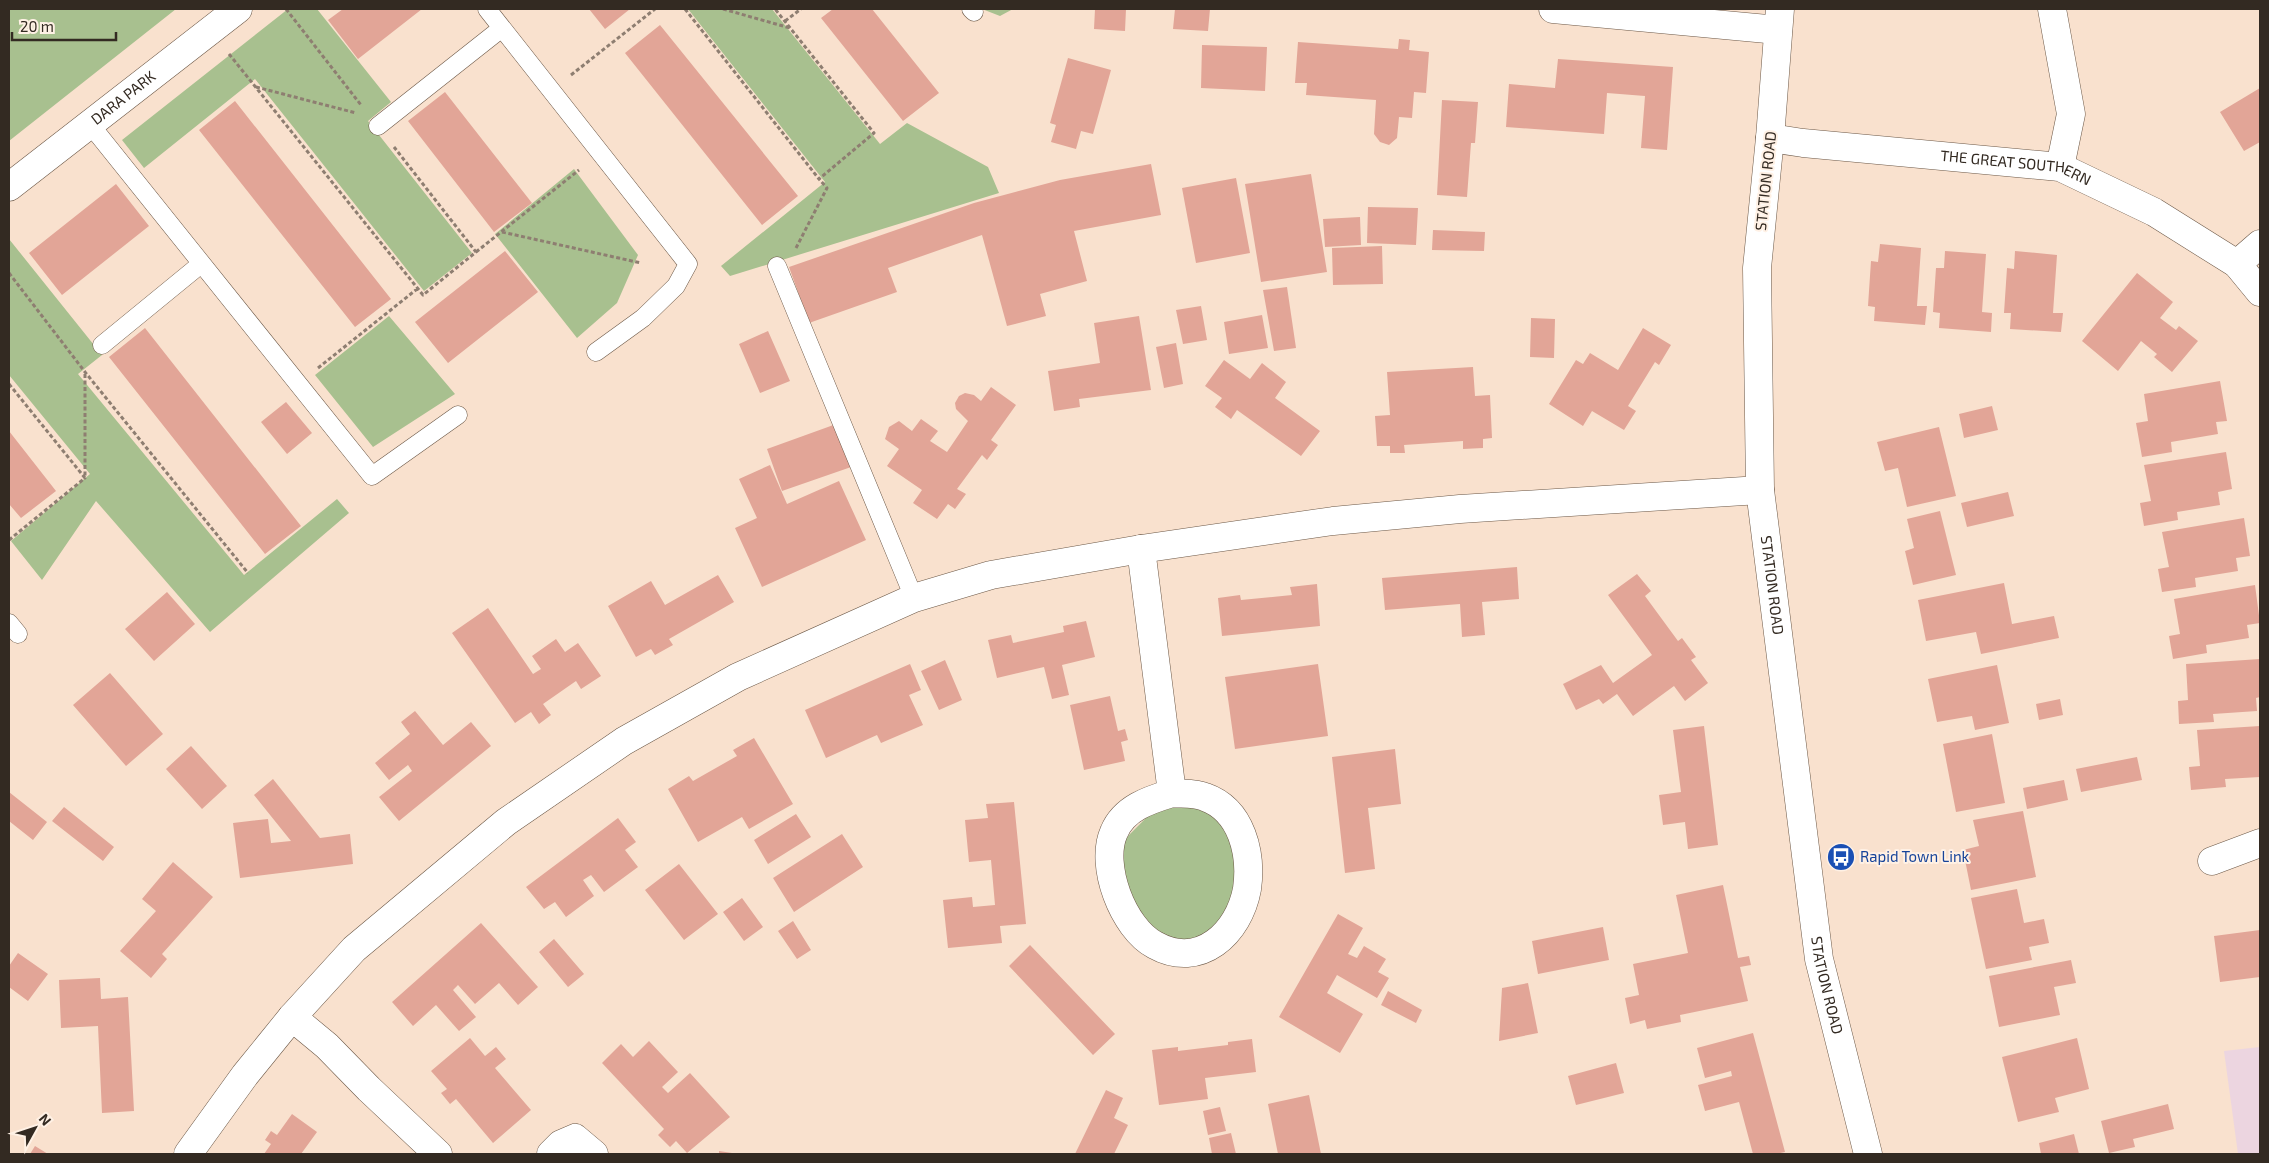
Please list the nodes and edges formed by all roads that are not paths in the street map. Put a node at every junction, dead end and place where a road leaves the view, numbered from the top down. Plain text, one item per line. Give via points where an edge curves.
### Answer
1 (238, 9) edge
2 (487, 9) edge
3 (1553, 9) edge
4 (2052, 9) edge
5 (1779, 19) edge
6 (502, 28) junction
7 (374, 121) road end
8 (89, 123) junction
9 (1770, 138) junction
10 (2060, 167) junction
11 (9, 187) edge
12 (2260, 244) edge
13 (201, 264) junction
14 (2237, 264) junction
15 (777, 266) road end
16 (2260, 292) edge
17 (102, 345) dead end
18 (596, 352) dead end
19 (458, 415) dead end
20 (1760, 490) junction
21 (1142, 549) junction
22 (914, 598) junction
23 (1172, 793) junction
24 (2260, 843) edge
25 (2212, 860) dead end
26 (292, 1017) junction
27 (188, 1154) edge
28 (438, 1154) edge
29 (552, 1154) edge
30 (594, 1154) edge
31 (1868, 1154) edge

1 - 8 street, DARA PARK
2 - 6 lane
3 - 5 street
4 - 10 street via 2071,114
5 - 9 street, STATION ROAD
6 - 7 lane
6 - 18 lane via 688,264 676,286 643,318
8 - 11 street, DARA PARK
8 - 13 lane
9 - 10 street, THE GREAT SOUTHERN
9 - 20 street, STATION ROAD via 1757,268
10 - 14 street, THE GREAT SOUTHERN via 2154,212
12 - 14 street
13 - 17 lane
13 - 19 lane via 372,476
14 - 16 street, THE GREAT SOUTHERN
15 - 22 lane
20 - 21 street via 1460,509 1332,521
20 - 31 street, STATION ROAD via 1819,958
21 - 22 street via 991,575
21 - 23 street
22 - 26 street via 738,677 624,741 483,841 354,949
23 - 23 street via 1205,796 1222,806 1238,824 1245,841 1249,875 1244,904 1232,927 1214,946 1193,953 1175,952 1154,945 1140,934 1122,909 1113,884 1109,854 1114,831 1129,812 1146,801
24 - 25 street
26 - 27 street
26 - 28 street via 327,1046
29 - 30 street via 561,1144 575,1138

